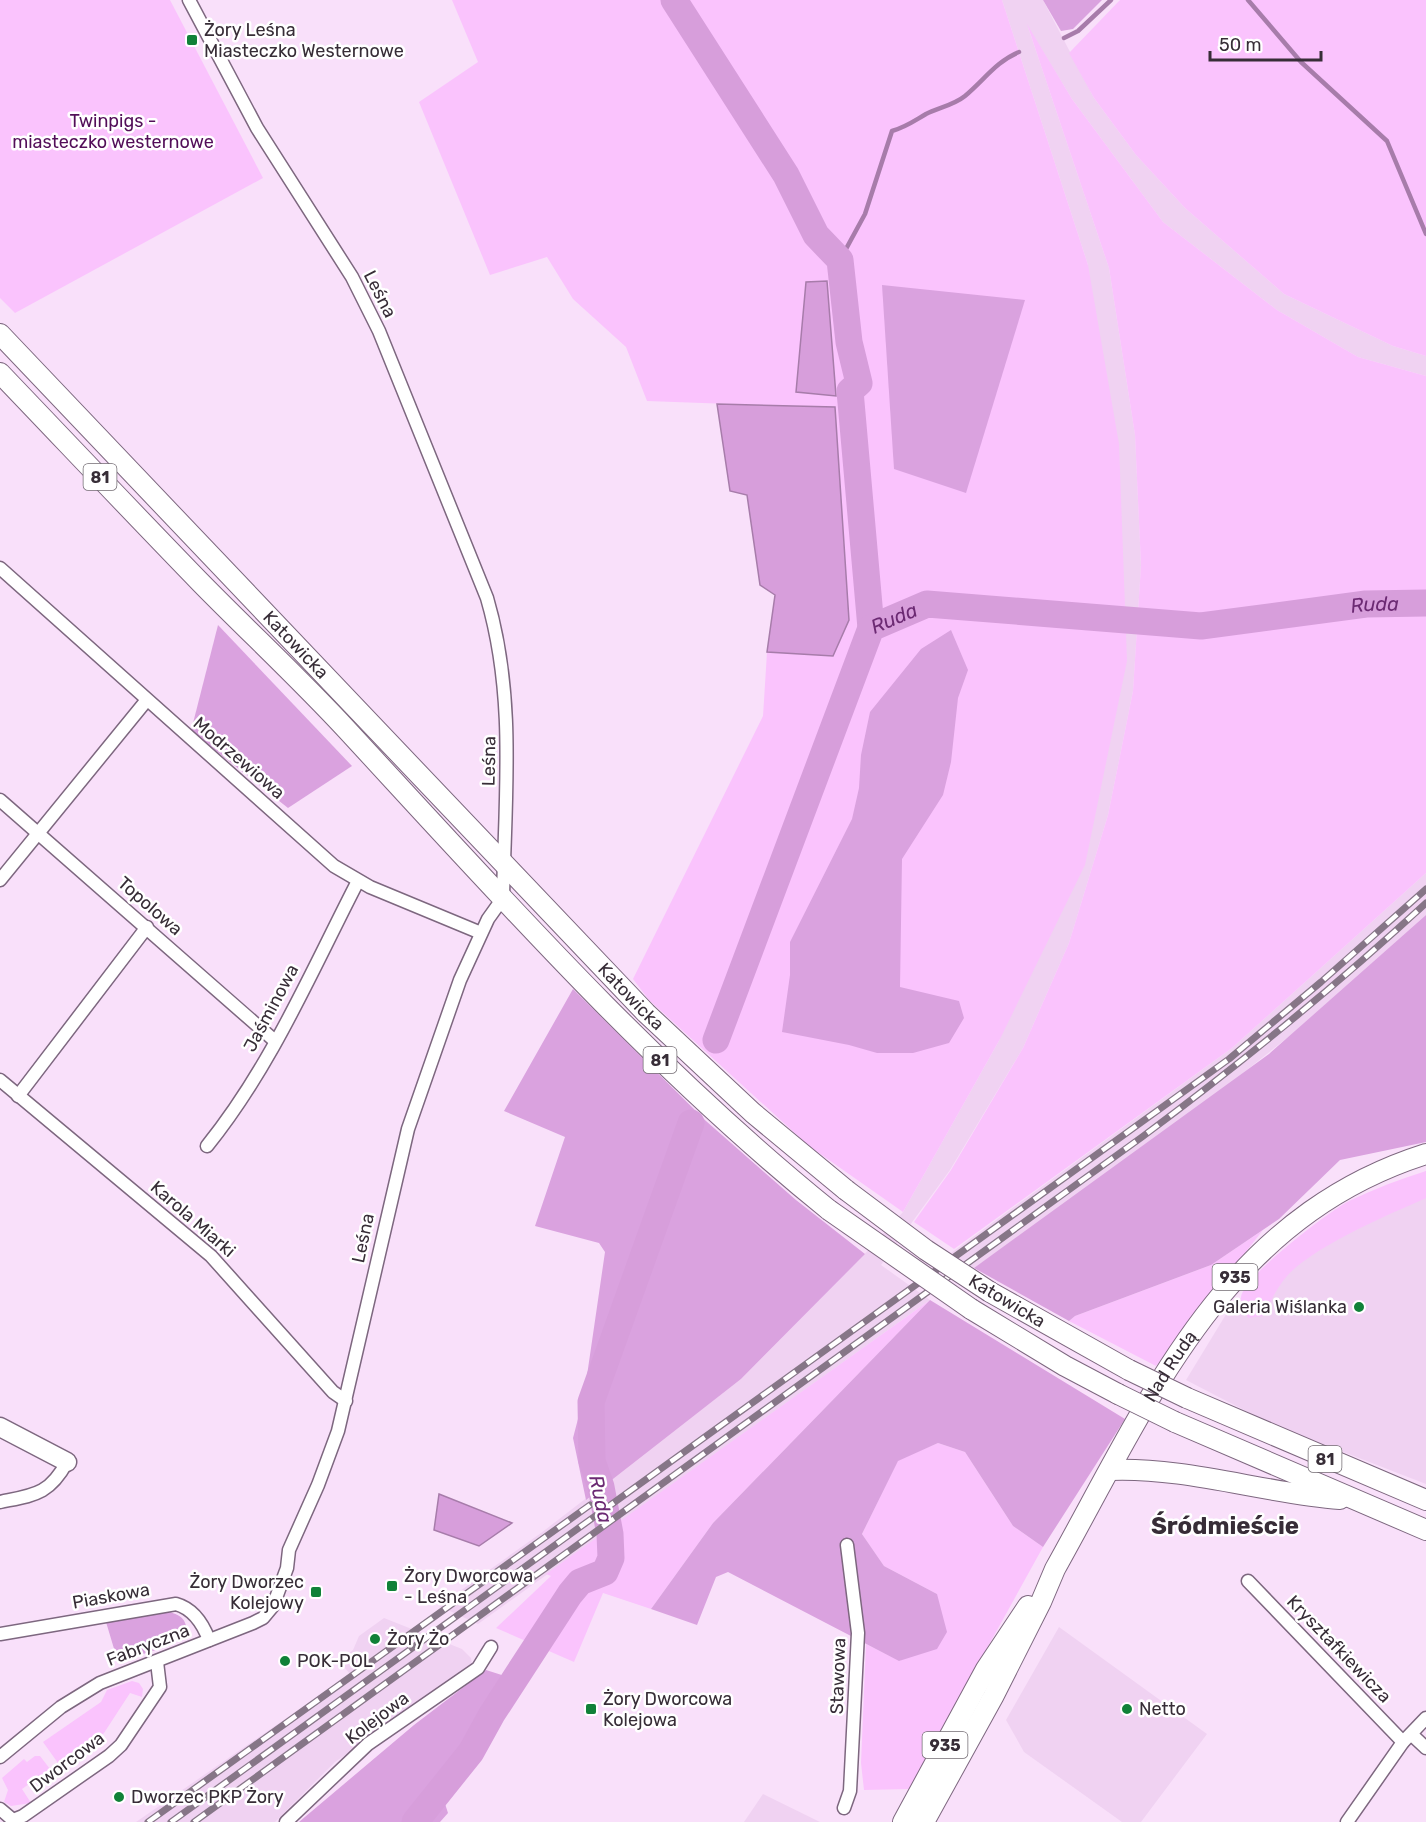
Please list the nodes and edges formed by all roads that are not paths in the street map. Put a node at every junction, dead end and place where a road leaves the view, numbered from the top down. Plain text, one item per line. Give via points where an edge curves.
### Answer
1 (189, 0) edge
2 (0, 334) edge
3 (0, 373) edge
4 (0, 568) edge
5 (146, 701) junction
6 (0, 800) edge
7 (38, 832) junction
8 (503, 861) junction
9 (0, 880) edge
10 (358, 881) junction
11 (503, 898) junction
12 (147, 927) junction
13 (481, 933) junction
14 (275, 1041) junction
15 (0, 1080) edge
16 (18, 1096) junction
17 (207, 1146) dead end
18 (1426, 1154) edge
19 (346, 1401) junction
20 (0, 1427) edge
21 (67, 1462) joint
22 (1110, 1470) junction
23 (1354, 1500) junction
24 (1426, 1500) edge
25 (0, 1502) edge
26 (1426, 1530) edge
27 (847, 1545) dead end
28 (288, 1558) joint
29 (1055, 1569) junction
30 (1248, 1581) dead end
31 (0, 1634) edge
32 (209, 1640) junction
33 (491, 1647) dead end
34 (157, 1662) junction
35 (1426, 1718) edge
36 (1407, 1738) junction
37 (1426, 1748) edge
38 (0, 1757) edge
39 (844, 1808) dead end
40 (0, 1809) edge
41 (286, 1822) edge
42 (903, 1822) edge
43 (924, 1822) edge
44 (1347, 1822) edge

1 - 8 street, Leśna via 257,128 352,277 379,331 487,598 498,636 507,716
2 - 8 main road, Katowicka / 81
3 - 11 main road, Katowicka / 81 via 344,727
4 - 5 street, Modrzewiowa
5 - 7 street
5 - 10 street, Modrzewiowa via 334,866
6 - 7 street, Topolowa
7 - 9 street
7 - 12 street, Topolowa
8 - 11 street, Leśna
8 - 24 main road, Katowicka / 81, bridge via 646,1013 753,1113 926,1250 990,1292 1129,1371
10 - 13 street, Modrzewiowa
10 - 14 street, Jaśminowa
11 - 13 street, Leśna
11 - 23 main road, Katowicka / 81, bridge via 714,1113 829,1210 971,1309 1118,1394
12 - 14 street, Topolowa
12 - 16 street
13 - 19 street, Leśna via 447,1011 408,1129
14 - 17 street, Jaśminowa via 232,1114
15 - 16 street, Karola Miarki
16 - 19 street, Karola Miarki via 211,1256 333,1392
18 - 22 main road, Nad Rudą / 935 via 1403,1161 1336,1195 1278,1235 1242,1268 1177,1354
19 - 28 street, Leśna
20 - 21 street
21 - 25 street via 52,1485 36,1495
22 - 23 main road via 1151,1471 1299,1496
22 - 29 main road, Nad Rudą / 935
23 - 26 main road, Katowicka / 81
27 - 39 street, Stawowa via 858,1633 850,1791
28 - 32 street, Fabryczna via 270,1612
29 - 42 main road, Nad Rudą / 935 via 986,1669
29 - 43 main road, Nad Rudą / 935 via 993,1697
30 - 36 street, Krysztafkiewicza
31 - 32 street, Piaskowa via 177,1604 189,1607
32 - 34 street, Fabryczna
33 - 41 street, Kolejowa via 478,1668 368,1744
34 - 38 street, Fabryczna via 81,1694
34 - 40 street, Dworcowa via 160,1687 119,1746 40,1805 13,1820
35 - 36 street
36 - 37 street, Krysztafkiewicza
36 - 44 street

